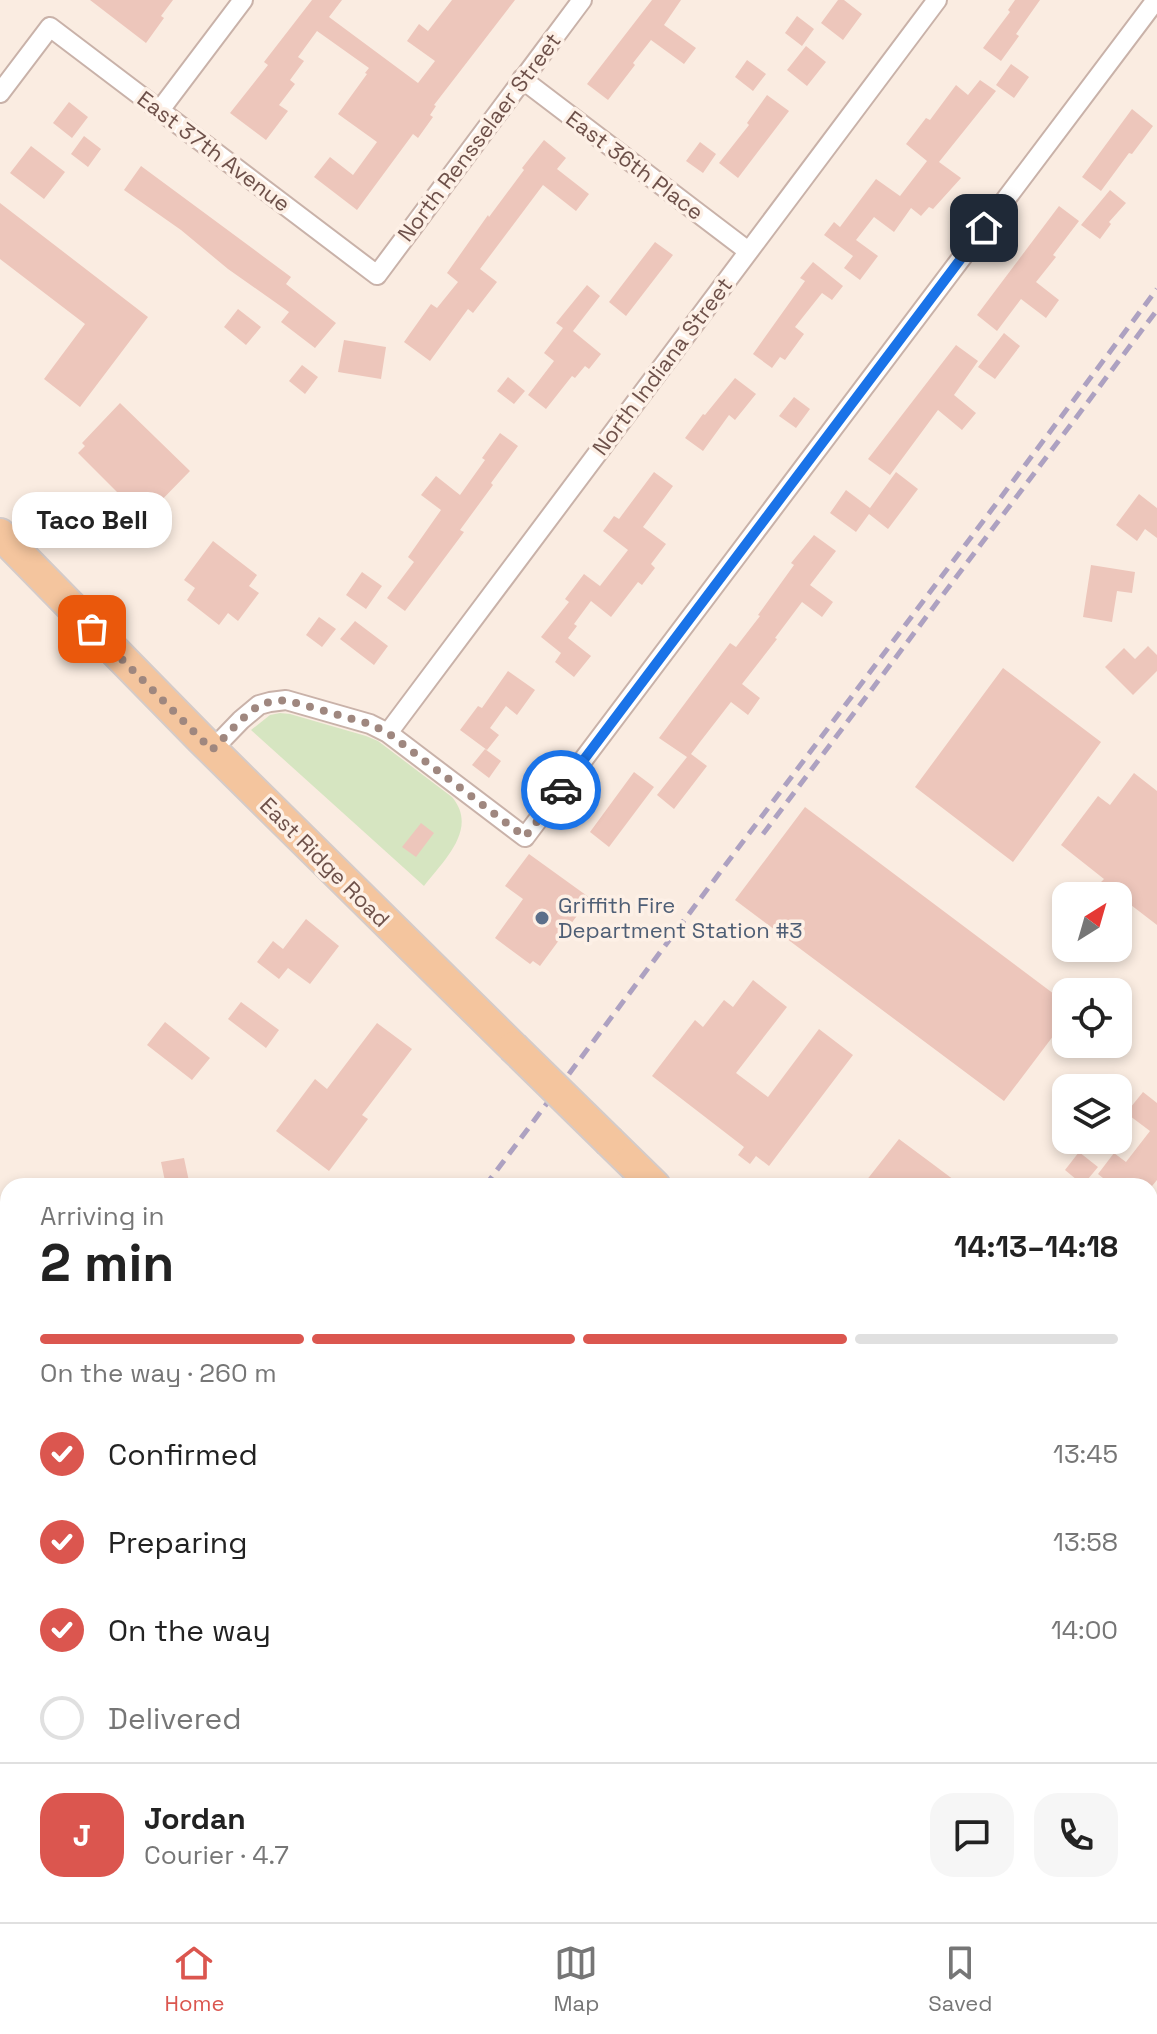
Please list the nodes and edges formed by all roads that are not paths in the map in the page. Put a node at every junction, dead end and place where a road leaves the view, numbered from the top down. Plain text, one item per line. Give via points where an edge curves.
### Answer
1 (243, 0) edge
2 (582, 0) edge
3 (937, 0) edge
4 (1156, 0) edge
5 (522, 79) junction
6 (0, 93) edge
7 (160, 110) junction
8 (748, 251) junction
9 (377, 275) joint
10 (0, 534) edge
11 (388, 733) junction
12 (212, 750) junction
13 (647, 1178) edge

1 - 7 street
2 - 5 street, North Rensselaer Street
3 - 8 street, North Indiana Street
4 - 11 street via 525,837
5 - 8 street, East 36th Place
5 - 9 street, North Rensselaer Street
6 - 7 street, East 37th Avenue via 50,27
7 - 9 street, East 37th Avenue
8 - 11 street, North Indiana Street
10 - 12 main road, East Ridge Road
11 - 12 street via 286,700 259,705
12 - 13 main road, East Ridge Road, bridge

